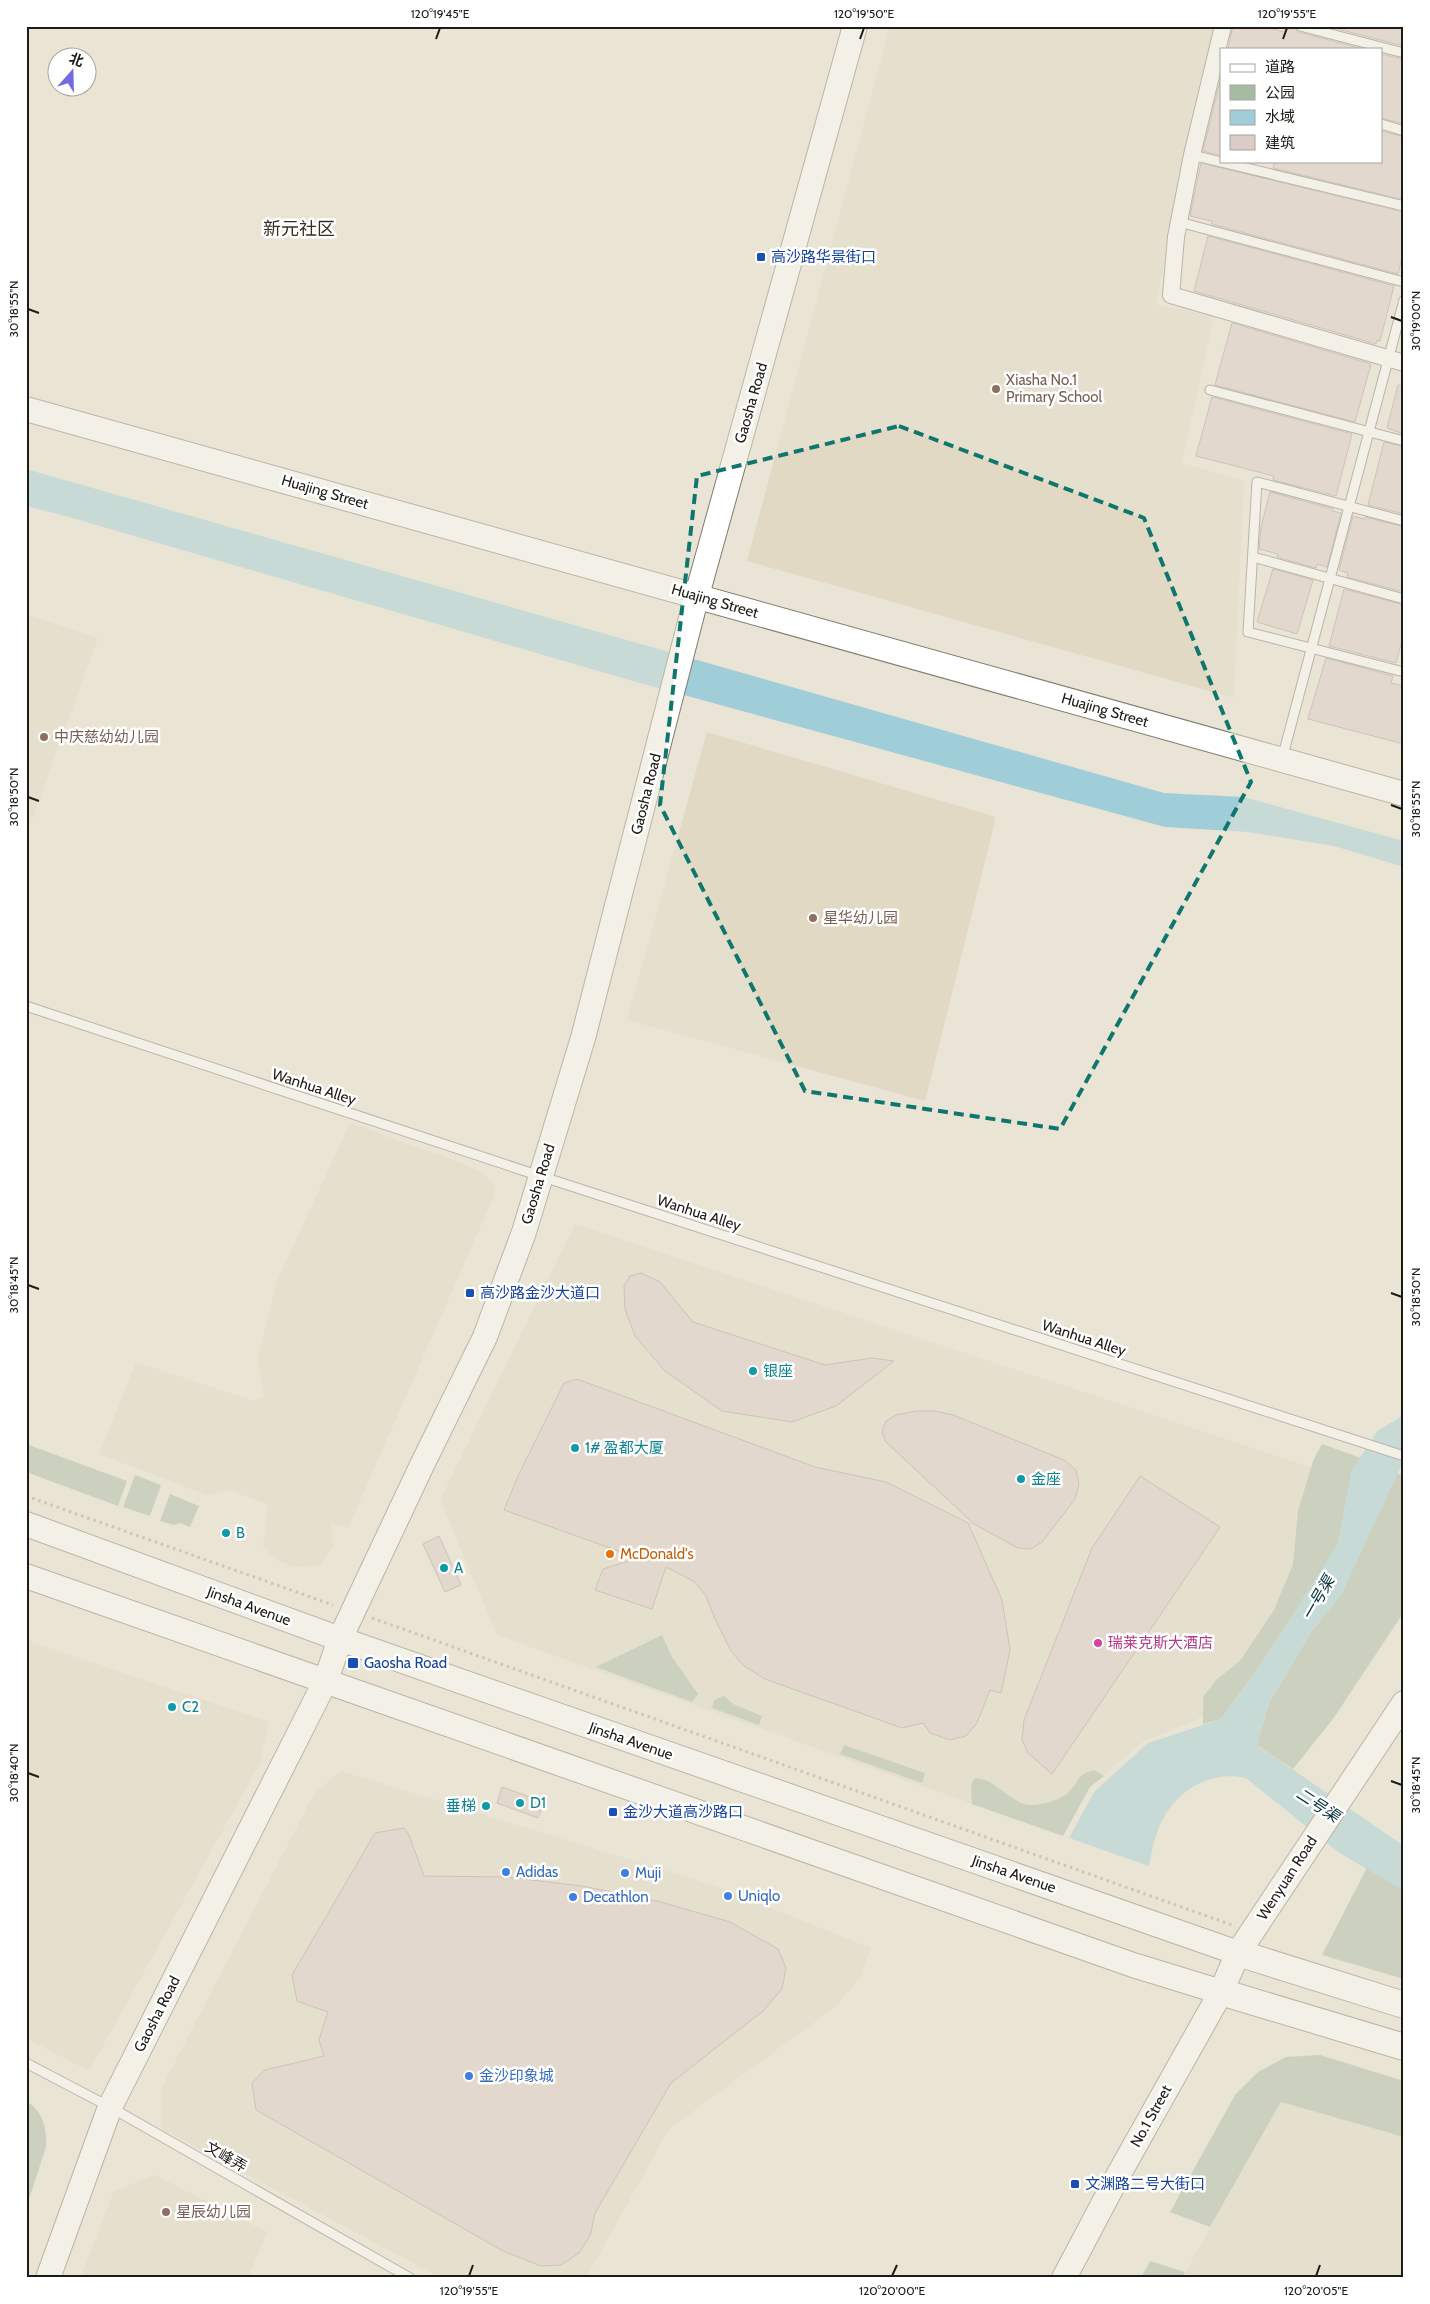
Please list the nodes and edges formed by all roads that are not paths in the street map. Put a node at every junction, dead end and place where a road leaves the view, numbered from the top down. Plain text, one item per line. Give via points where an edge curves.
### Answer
1 (856, 26) edge
2 (1223, 26) edge
3 (1300, 26) edge
4 (1220, 48) edge
5 (1220, 49) edge
6 (1404, 53) edge
7 (1216, 79) edge
8 (1382, 124) edge
9 (1404, 131) edge
10 (1192, 155) junction
11 (1220, 162) edge
12 (1221, 162) edge
13 (1404, 206) edge
14 (1179, 222) junction
15 (1404, 282) edge
16 (1404, 300) edge
17 (1396, 361) edge
18 (1210, 390) dead end
19 (26, 409) edge
20 (1369, 431) junction
21 (1404, 441) edge
22 (1349, 505) junction
23 (1404, 521) edge
24 (1253, 557) junction
25 (1330, 579) junction
26 (697, 596) junction
27 (1404, 599) edge
28 (1312, 647) junction
29 (1404, 672) edge
30 (1282, 760) junction
31 (1404, 794) edge
32 (26, 1006) edge
33 (540, 1176) junction
34 (1404, 1456) edge
35 (26, 1524) edge
36 (26, 1576) edge
37 (340, 1639) junction
38 (326, 1680) junction
39 (1404, 1703) edge
40 (1238, 1953) junction
41 (1220, 1992) junction
42 (1404, 2005) edge
43 (1404, 2047) edge
44 (26, 2063) edge
45 (110, 2107) junction
46 (48, 2278) edge
47 (410, 2278) edge
48 (1064, 2278) edge

1 - 26 street, Gaosha Road
2 - 4 street
3 - 6 lane
5 - 7 street
7 - 10 street
8 - 9 lane
10 - 11 lane
10 - 14 street
12 - 13 lane
14 - 15 lane
14 - 17 street via 1171,295
16 - 17 lane
17 - 20 lane
18 - 20 lane
19 - 26 street, Huajing Street
20 - 21 lane
20 - 22 lane
22 - 23 lane
22 - 24 lane via 1257,482
22 - 25 lane
24 - 25 lane
24 - 28 lane via 1248,632
25 - 27 lane
25 - 28 lane
26 - 30 street, Huajing Street
26 - 33 street, Gaosha Road via 583,1038
28 - 29 lane
28 - 30 lane
30 - 31 street, Huajing Street
32 - 33 lane, Wanhua Alley
33 - 34 lane, Wanhua Alley
33 - 37 street, Gaosha Road via 524,1232 485,1337
35 - 37 street, Jinsha Avenue
36 - 38 street
37 - 38 street, Gaosha Road
37 - 40 street, Jinsha Avenue
38 - 41 street via 1133,1965
38 - 45 street, Gaosha Road
39 - 40 street, Wenyuan Road
40 - 41 street, No.1 Street
40 - 42 main road
41 - 43 main road
41 - 48 street, No.1 Street
44 - 45 lane, 文峰弄
45 - 46 street, Gaosha Road
45 - 47 lane, 文峰弄

